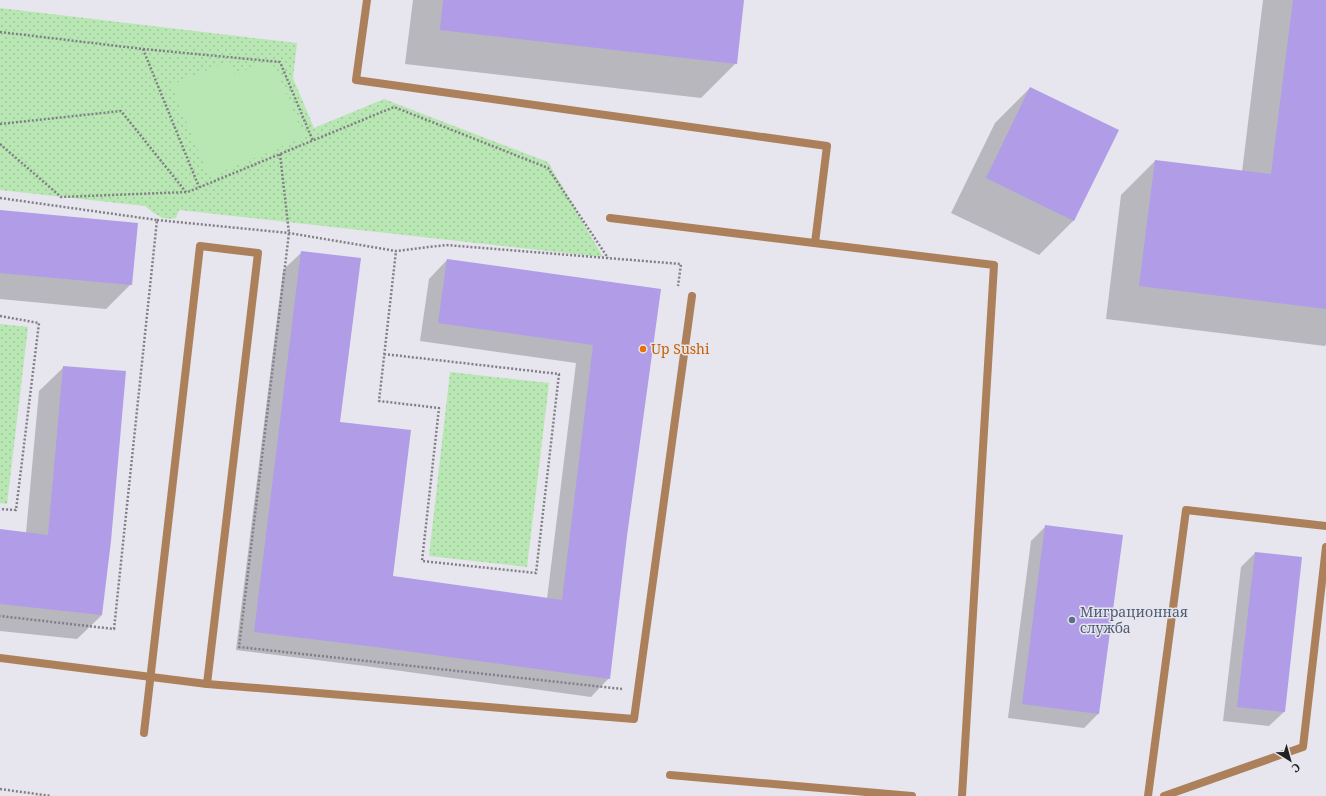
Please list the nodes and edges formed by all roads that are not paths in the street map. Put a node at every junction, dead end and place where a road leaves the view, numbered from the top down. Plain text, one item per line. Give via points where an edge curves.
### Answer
1 (366, 0) edge
2 (610, 218) dead end
3 (815, 243) junction
4 (692, 296) dead end
5 (1326, 526) edge
6 (1326, 547) edge
7 (0, 658) edge
8 (150, 677) junction
9 (207, 684) junction
10 (144, 733) dead end
11 (670, 775) dead end
12 (912, 796) edge
13 (962, 796) edge
14 (1148, 796) edge
15 (1164, 796) edge

1 - 3 lane via 356,80 827,146
2 - 3 lane
3 - 13 lane via 994,265
4 - 9 lane via 634,719
5 - 14 lane via 1186,510
6 - 15 lane via 1303,747
7 - 8 lane
8 - 9 lane
8 - 9 lane via 200,246 244,251 258,253
8 - 10 lane
11 - 12 lane

